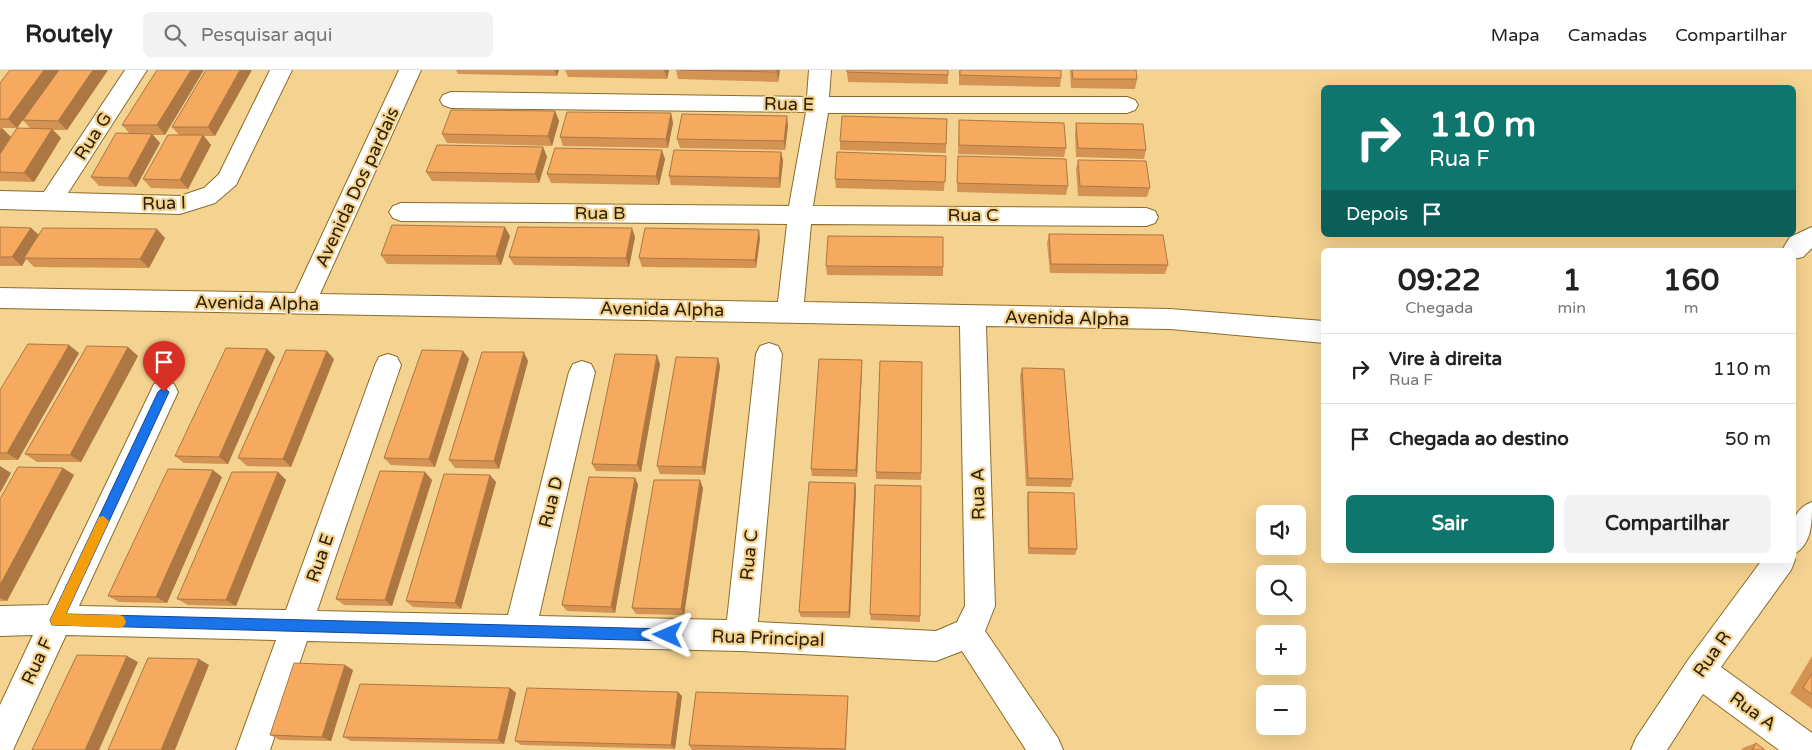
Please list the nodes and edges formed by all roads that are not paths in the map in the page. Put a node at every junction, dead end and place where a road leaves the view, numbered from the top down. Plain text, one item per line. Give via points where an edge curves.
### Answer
1 (136, 70) edge
2 (281, 70) edge
3 (410, 70) edge
4 (820, 70) edge
5 (451, 100) dead end
6 (818, 105) junction
7 (1127, 106) dead end
8 (0, 200) edge
9 (50, 202) junction
10 (401, 212) dead end
11 (800, 214) junction
12 (1146, 217) dead end
13 (1812, 236) edge
14 (1796, 248) edge
15 (0, 298) edge
16 (303, 304) junction
17 (790, 311) junction
18 (974, 317) junction
19 (1321, 332) edge
20 (769, 354) dead end
21 (388, 365) dead end
22 (582, 372) dead end
23 (164, 392) dead end
24 (1812, 515) edge
25 (1796, 537) edge
26 (1778, 563) edge
27 (56, 620) junction
28 (0, 621) edge
29 (296, 626) junction
30 (520, 632) junction
31 (968, 633) junction
32 (742, 636) junction
33 (1699, 672) junction
34 (0, 741) edge
35 (253, 750) edge
36 (1046, 750) edge
37 (1648, 750) edge
38 (1807, 750) edge

1 - 9 street, Rua G
2 - 9 street, Rua I via 228,179 217,192 202,200 180,205
3 - 16 street, Avenida Dos pardais
4 - 6 street
5 - 6 street, Rua E
6 - 7 street, Rua E
6 - 11 street
8 - 9 street, Rua I
10 - 11 street, Rua B
11 - 12 street, Rua C
11 - 17 street
13 - 14 street
15 - 16 street, Avenida Alpha
16 - 17 street, Avenida Alpha
17 - 18 street, Avenida Alpha
18 - 19 street, Avenida Alpha via 1170,319
18 - 31 street, Rua A via 980,606
20 - 32 street, Rua C
21 - 29 street, Rua E
22 - 30 street, Rua D
23 - 27 street, Rua F
24 - 25 street
26 - 33 street, Rua R
27 - 28 street, Rua Principal
27 - 29 street, Rua Principal
27 - 34 street, Rua F
29 - 30 street, Rua Principal
29 - 35 street, Rua E
30 - 32 street, Rua Principal
31 - 32 street, Rua Principal via 936,646
31 - 36 street
33 - 37 street, Rua R
33 - 38 street, Rua A

